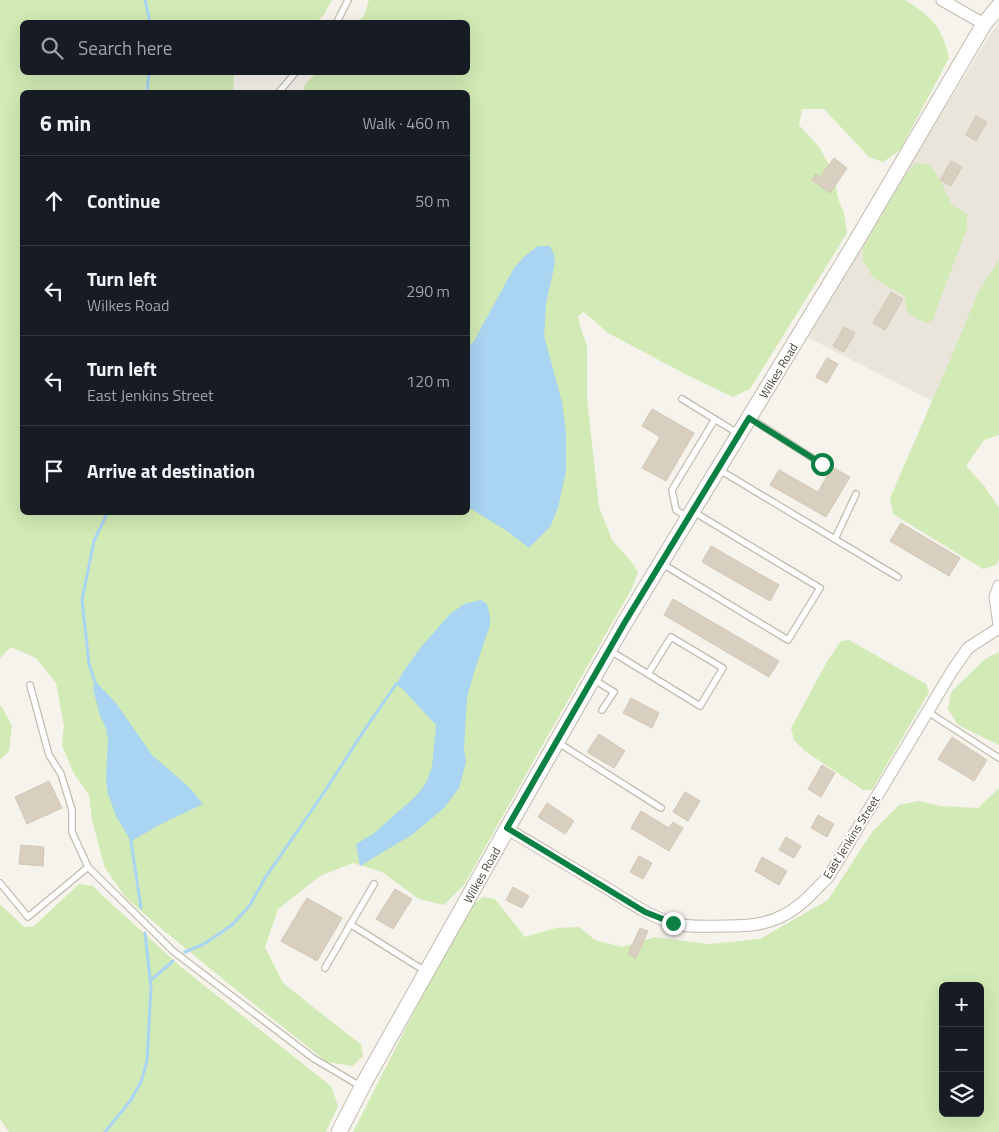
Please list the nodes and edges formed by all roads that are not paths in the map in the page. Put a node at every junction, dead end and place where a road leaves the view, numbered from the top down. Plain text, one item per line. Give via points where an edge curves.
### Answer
1 (348, 0) edge
2 (942, 0) edge
3 (999, 6) edge
4 (338, 20) edge
5 (984, 24) junction
6 (293, 75) edge
7 (281, 90) edge
8 (682, 399) dead end
9 (749, 418) junction
10 (715, 419) junction
11 (739, 434) junction
12 (822, 464) dead end
13 (718, 469) junction
14 (856, 494) dead end
15 (690, 514) junction
16 (835, 539) junction
17 (661, 563) junction
18 (898, 577) dead end
19 (999, 586) edge
20 (999, 626) edge
21 (609, 650) junction
22 (648, 674) junction
23 (592, 679) junction
24 (30, 685) dead end
25 (602, 710) dead end
26 (928, 712) junction
27 (557, 742) junction
28 (999, 758) edge
29 (661, 808) dead end
30 (507, 828) junction
31 (88, 867) junction
32 (0, 883) edge
33 (374, 884) dead end
34 (350, 924) junction
35 (325, 968) dead end
36 (426, 972) junction
37 (362, 1087) junction
38 (340, 1132) edge

1 - 4 lane
2 - 5 street
3 - 5 street, Wilkes Road
5 - 9 street, Wilkes Road
6 - 7 lane
8 - 10 lane
9 - 11 street, Wilkes Road
9 - 12 lane
10 - 11 lane
10 - 15 lane via 672,490 676,510
11 - 13 street, Wilkes Road
13 - 15 street, Wilkes Road
13 - 16 lane
14 - 16 lane
15 - 17 street, Wilkes Road
15 - 17 lane via 820,588 788,640
16 - 18 lane
17 - 21 street, Wilkes Road
19 - 20 street, East Jenkins Street via 995,597
20 - 26 street, East Jenkins Street via 968,648
21 - 22 lane
21 - 23 street, Wilkes Road
22 - 22 lane via 700,706 723,668 671,637
23 - 25 lane via 614,692
23 - 27 street, Wilkes Road
24 - 31 lane via 49,754 61,774 72,810 72,832
26 - 28 lane
26 - 30 street, East Jenkins Street via 829,876 797,907 784,916 765,922 742,926 688,926 666,920 645,912
27 - 29 lane
27 - 30 street, Wilkes Road
30 - 36 street, Wilkes Road
31 - 32 lane via 28,918
31 - 37 lane via 173,950 313,1058
33 - 34 lane
34 - 35 lane
34 - 36 lane
36 - 37 street, Wilkes Road
37 - 38 street, Wilkes Road

